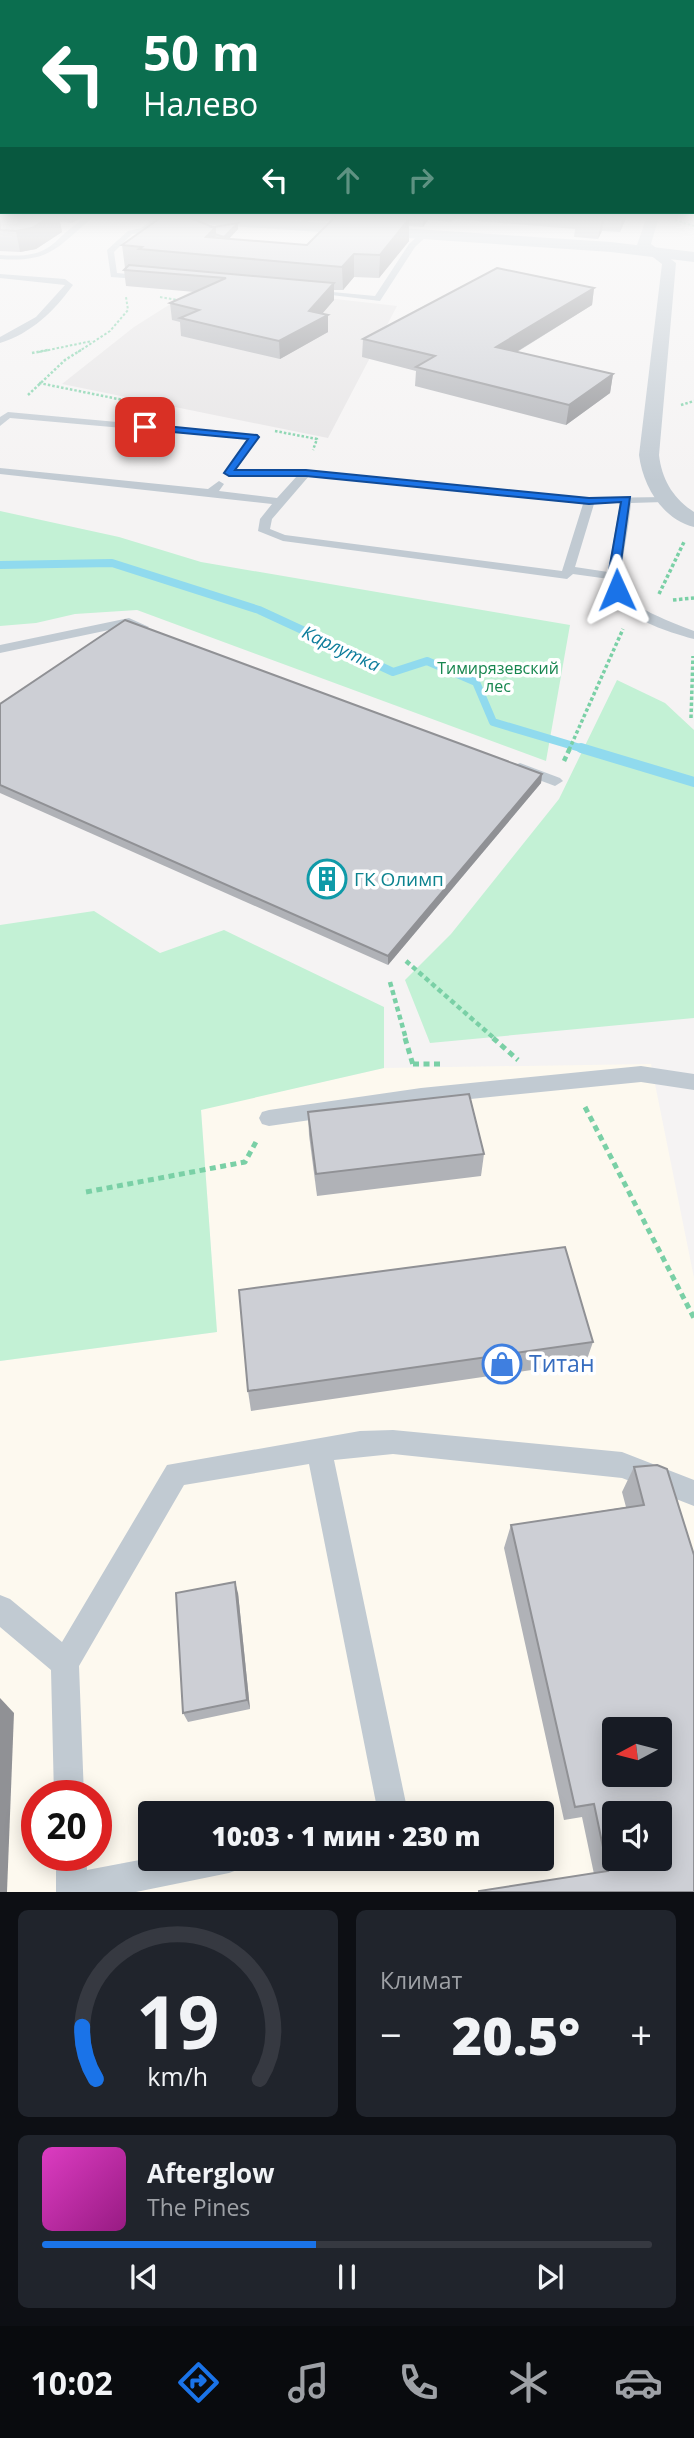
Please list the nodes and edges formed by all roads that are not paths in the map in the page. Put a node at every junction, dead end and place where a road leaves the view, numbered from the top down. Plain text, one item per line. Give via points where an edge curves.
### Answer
1 (52, 304) edge
2 (665, 304) edge
3 (0, 340) edge
4 (4, 419) edge
5 (0, 471) edge
6 (229, 473) junction
7 (306, 473) junction
8 (211, 493) junction
9 (626, 499) junction
10 (664, 499) junction
11 (589, 501) junction
12 (280, 502) junction
13 (690, 528) edge
14 (568, 570) junction
15 (613, 576) junction
16 (82, 632) junction
17 (155, 632) edge
18 (694, 635) edge
19 (106, 641) edge
20 (0, 649) edge
21 (503, 762) edge
22 (555, 781) road end
23 (694, 1082) edge
24 (269, 1118) road end
25 (319, 1450) junction
26 (694, 1493) edge
27 (0, 1609) edge
28 (65, 1663) junction
29 (69, 1780) edge
30 (391, 1801) edge
31 (71, 1871) edge
32 (167, 1871) edge
33 (72, 1891) edge

1 - 3 lane via 30,325
2 - 10 street via 649,455 650,472
4 - 6 lane via 254,437
5 - 8 lane
6 - 7 lane
6 - 8 lane
7 - 11 lane
7 - 12 lane
8 - 12 lane
9 - 10 lane
9 - 11 lane
9 - 15 lane
10 - 13 street
11 - 14 lane
12 - 14 lane via 266,519 264,531 283,538 567,575
14 - 15 lane
15 - 18 lane via 617,590 632,609
16 - 17 lane via 129,622
16 - 19 lane
16 - 20 lane
21 - 22 lane
23 - 24 lane via 641,1074 421,1096
25 - 26 lane via 393,1442 622,1465
25 - 28 lane via 176,1474
25 - 30 lane
27 - 28 lane
28 - 29 lane
31 - 33 lane
32 - 33 lane

